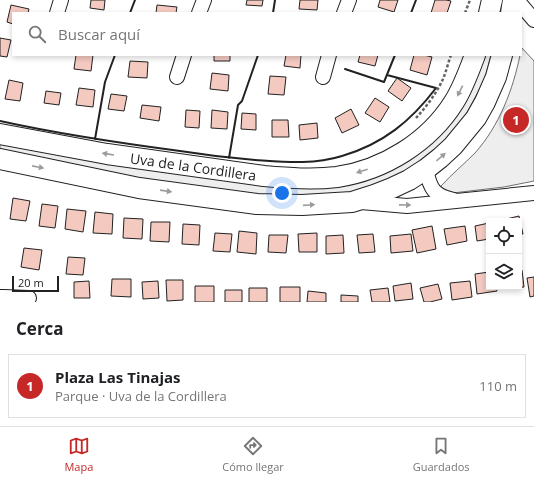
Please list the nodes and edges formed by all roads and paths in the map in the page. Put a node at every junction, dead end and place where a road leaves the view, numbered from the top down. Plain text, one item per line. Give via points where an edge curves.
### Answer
1 (61, 0) edge
2 (204, 0) edge
3 (349, 0) edge
4 (470, 0) edge
5 (492, 0) edge
6 (514, 0) edge
7 (517, 0) edge
8 (56, 12) edge
9 (200, 12) edge
10 (344, 12) edge
11 (465, 12) edge
12 (489, 12) edge
13 (511, 12) edge
14 (534, 20) edge
15 (184, 56) edge
16 (329, 56) edge
17 (451, 56) edge
18 (475, 56) edge
19 (502, 56) edge
20 (176, 76) dead end
21 (323, 77) dead end
22 (415, 119) dead end
23 (0, 134) edge
24 (0, 160) edge
25 (426, 169) junction
26 (534, 193) edge
27 (352, 202) junction
28 (459, 202) junction
29 (0, 296) edge
30 (29, 298) dead end

1 - 8 street
2 - 9 street
3 - 10 street
4 - 11 path
5 - 12 street
6 - 13 street
7 - 14 street
15 - 20 street
16 - 21 street
17 - 22 path via 434,95
18 -> 23 street, Uva de la Cordillera via 454,102 420,140 372,168 337,177 264,176 107,154
25 -> 19 street, Uva de la Cordillera via 453,146 476,118 491,90
24 -> 27 street, Uva de la Cordillera via 139,188 257,204
25 - 27 street, Uva de la Cordillera via 392,188
25 - 28 street, Uva de la Cordillera via 428,181 441,197
26 - 28 street, Uva de la Cordillera
27 -> 28 street, Uva de la Cordillera via 407,206
29 - 30 street

